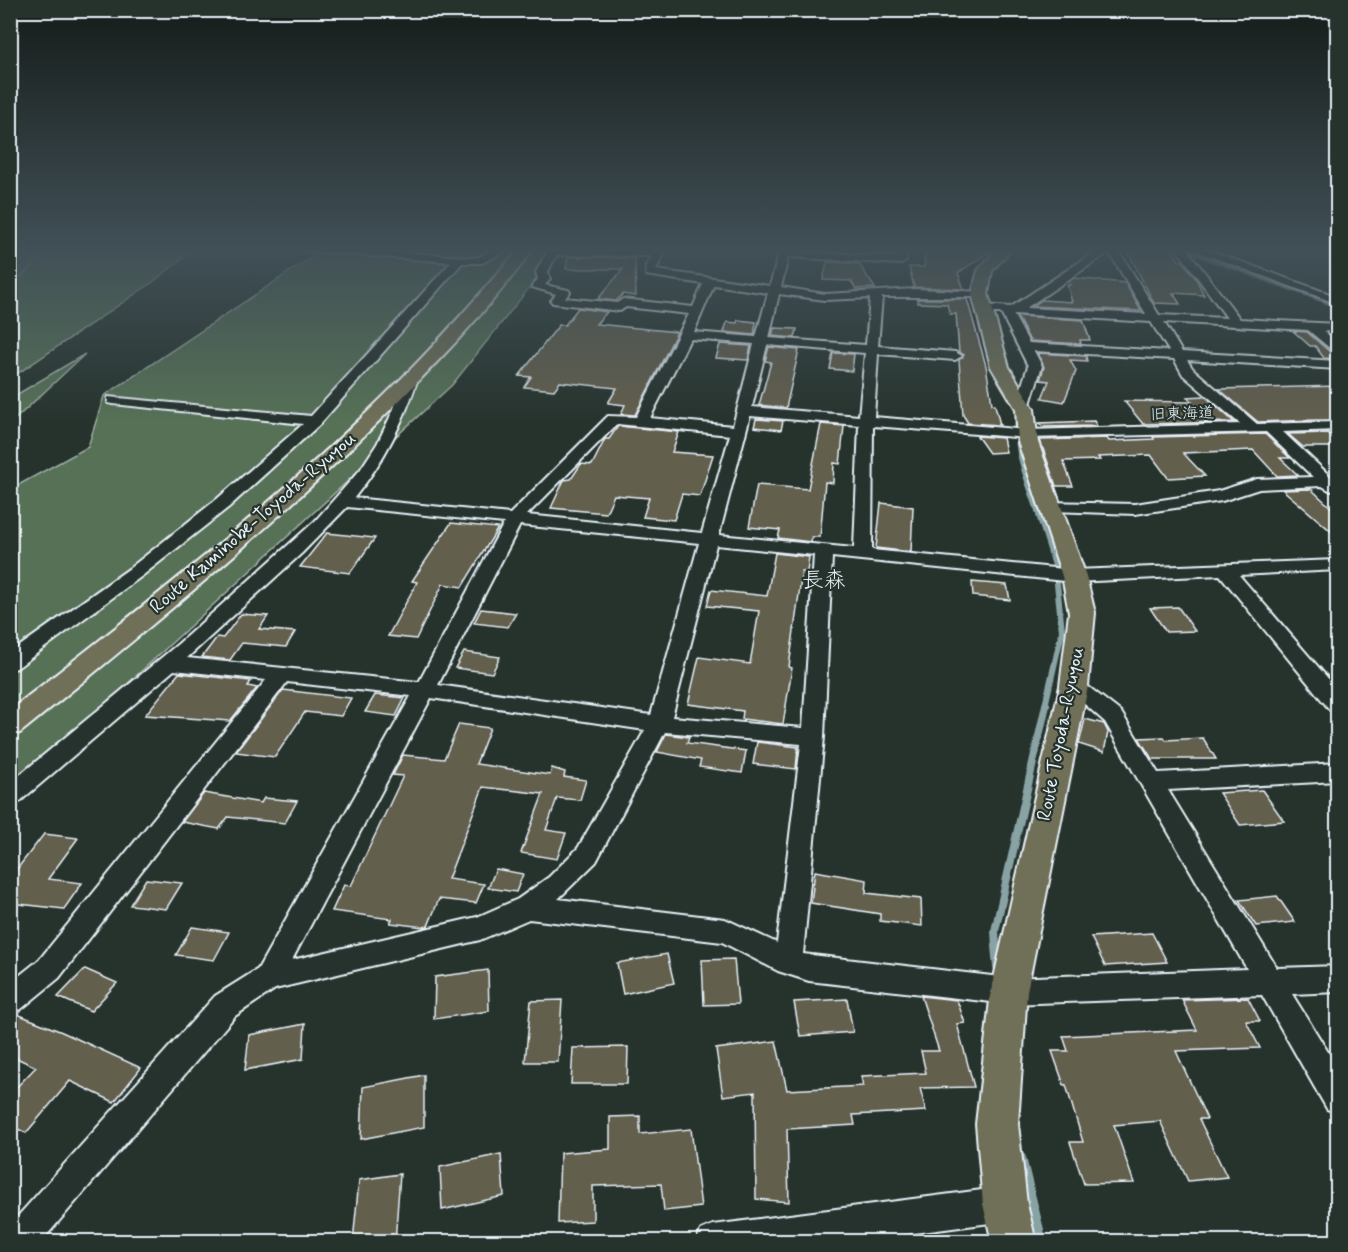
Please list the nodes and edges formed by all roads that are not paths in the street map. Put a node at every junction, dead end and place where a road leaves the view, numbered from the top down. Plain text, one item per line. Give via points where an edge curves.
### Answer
1 (418, 306) edge
2 (477, 306) edge
3 (659, 306) edge
4 (699, 306) edge
5 (770, 306) edge
6 (875, 306) edge
7 (983, 306) edge
8 (998, 306) edge
9 (1015, 306) edge
10 (1148, 306) edge
11 (1224, 306) edge
12 (697, 310) junction
13 (1009, 310) junction
14 (1155, 317) junction
15 (1236, 322) junction
16 (1312, 327) junction
17 (1338, 328) edge
18 (686, 335) junction
19 (762, 341) junction
20 (1026, 347) junction
21 (873, 349) junction
22 (1338, 351) edge
23 (955, 356) dead end
24 (1177, 356) junction
25 (1338, 365) edge
26 (412, 375) junction
27 (113, 400) dead end
28 (1023, 404) junction
29 (744, 411) junction
30 (315, 421) junction
31 (641, 421) junction
32 (866, 421) junction
33 (1338, 426) edge
34 (1270, 428) junction
35 (1254, 429) junction
36 (739, 431) junction
37 (1028, 434) junction
38 (1334, 485) edge
39 (345, 502) junction
40 (1052, 506) junction
41 (515, 518) junction
42 (708, 538) junction
43 (823, 551) junction
44 (863, 555) junction
45 (1338, 565) edge
46 (1225, 570) junction
47 (1074, 576) junction
48 (10, 663) edge
49 (171, 663) junction
50 (281, 675) junction
51 (1074, 686) junction
52 (425, 690) junction
53 (1338, 705) edge
54 (659, 724) junction
55 (10, 726) edge
56 (813, 737) junction
57 (1338, 772) edge
58 (1152, 782) junction
59 (10, 797) edge
60 (527, 907) junction
61 (788, 962) junction
62 (268, 978) junction
63 (1338, 979) edge
64 (1272, 983) junction
65 (1009, 991) junction
66 (10, 1001) edge
67 (1338, 1098) edge
68 (1005, 1203) junction
69 (18, 1242) edge
70 (713, 1242) edge
71 (1014, 1242) edge

1 - 30 street
2 - 26 main road, Route Kaminobe-Toyoda-Ryuyou
3 - 12 street
4 - 12 street
5 - 19 street
6 - 21 street
7 - 28 main road, Route Toyoda-Ryuyou via 1000,367
8 - 13 street
9 - 13 street
10 - 14 street
11 - 15 street
12 - 18 street
13 - 14 street
13 - 20 street
14 - 15 street
14 - 24 street
15 - 16 street
16 - 17 street
16 - 22 street
18 - 19 street
18 - 31 street
19 - 21 street
19 - 29 street
20 - 24 street
20 - 28 street via 1035,366
21 - 23 street
21 - 32 street
24 - 25 street
24 - 35 street via 1201,384
26 - 39 street via 404,408 390,436
26 - 55 main road, Route Kaminobe-Toyoda-Ryuyou via 272,512
27 - 30 street
28 - 37 main road, Route Toyoda-Ryuyou
29 - 32 street, 旧東海道
29 - 36 street
30 - 48 street via 223,503
31 - 36 street
31 - 41 street via 613,419
32 - 37 street, 旧東海道
32 - 44 street
33 - 34 street, 旧東海道
34 - 35 street, 旧東海道
34 - 38 street
35 - 37 street, 旧東海道
36 - 42 street
37 - 40 main road, Route Toyoda-Ryuyou
38 - 40 street via 1257,484 1222,496 1135,509
39 - 41 street
39 - 49 street
40 - 47 main road, Route Toyoda-Ryuyou
41 - 42 street
41 - 52 street
42 - 43 street
42 - 54 street
43 - 44 street
43 - 56 street
44 - 47 street
45 - 46 street
46 - 47 street
46 - 53 street
47 - 51 main road, Route Toyoda-Ryuyou via 1082,613
49 - 50 street
49 - 59 street
50 - 52 street
50 - 66 street via 49,969
51 - 58 street via 1113,717
51 - 65 main road, Route Toyoda-Ryuyou
52 - 54 street
52 - 62 street
54 - 56 street
54 - 60 street via 587,855 558,885
56 - 61 street
57 - 58 street
58 - 64 street
60 - 61 street via 725,932
60 - 62 street via 480,928
61 - 65 street via 809,968
62 - 69 street via 225,1006
63 - 64 street
64 - 65 street
64 - 67 street
65 - 68 main road, Route Toyoda-Ryuyou via 997,1124
68 - 70 street
68 - 71 main road, Route Toyoda-Ryuyou

